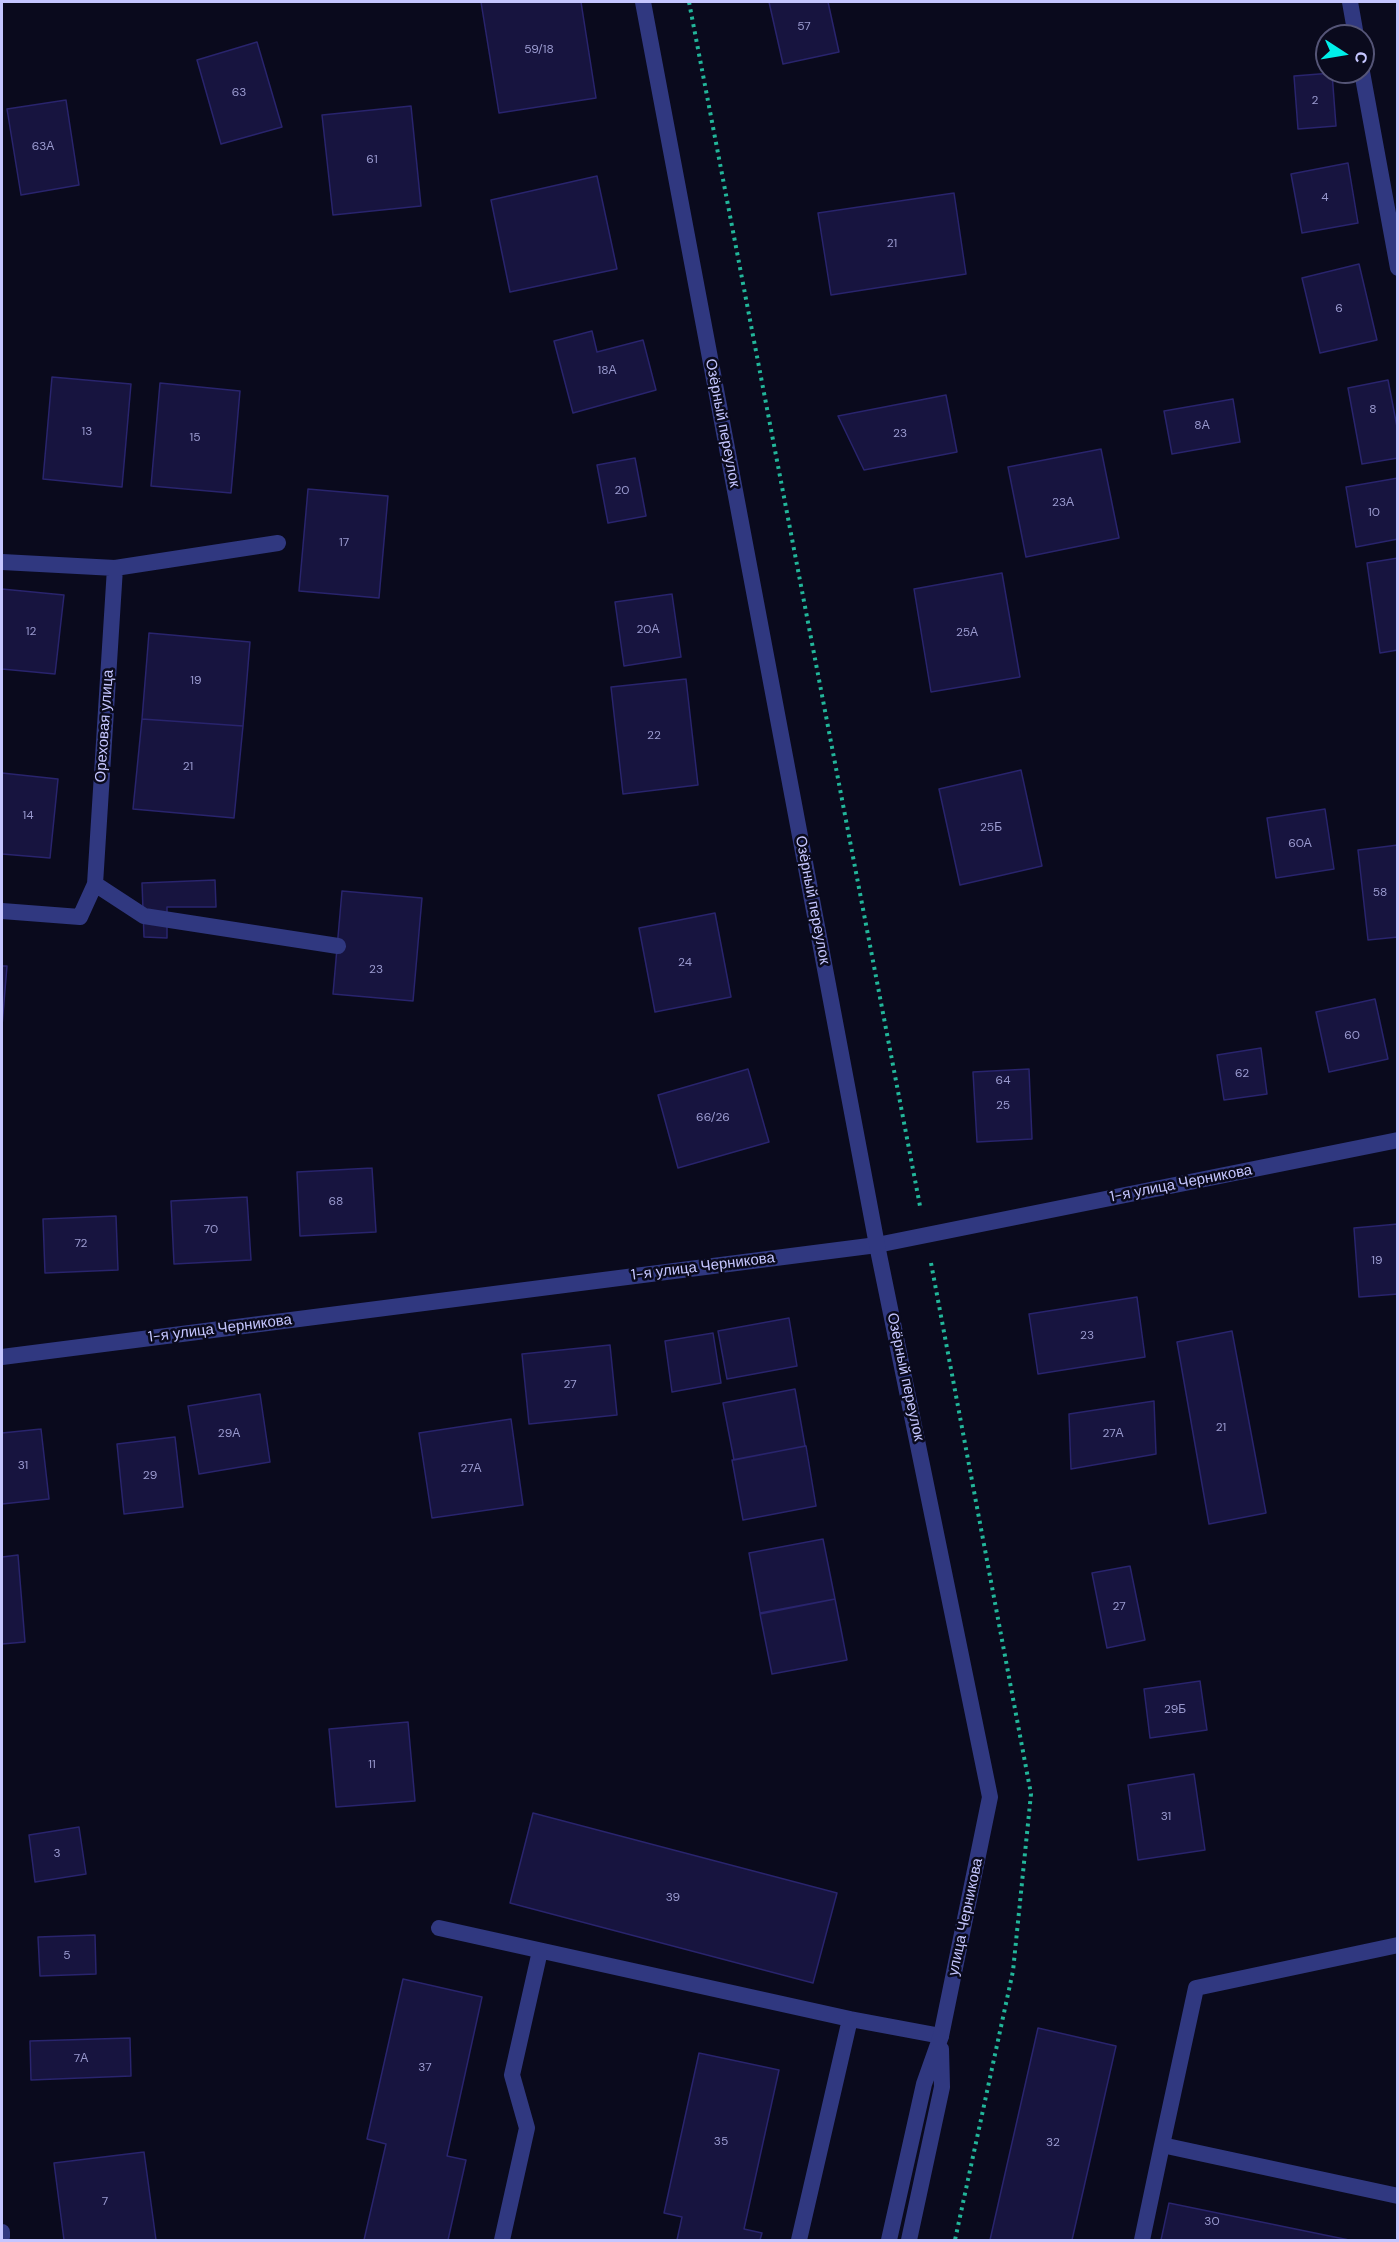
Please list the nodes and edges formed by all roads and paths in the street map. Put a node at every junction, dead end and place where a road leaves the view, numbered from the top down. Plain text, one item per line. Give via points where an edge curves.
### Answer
1 (643, 2) edge
2 (689, 2) edge
3 (1350, 2) edge
4 (1354, 24) edge
5 (1364, 84) edge
6 (1398, 268) edge
7 (279, 543) dead end
8 (2, 562) edge
9 (115, 568) junction
10 (95, 884) junction
11 (2, 911) edge
12 (338, 946) dead end
13 (1398, 1140) edge
14 (926, 1235) junction
15 (878, 1245) junction
16 (2, 1357) edge
17 (990, 1797) joint
18 (439, 1928) dead end
19 (1398, 1945) edge
20 (540, 1951) junction
21 (850, 2019) junction
22 (941, 2036) junction
23 (1162, 2145) junction
24 (1398, 2196) edge
25 (2, 2232) edge
26 (2, 2237) edge
27 (502, 2241) edge
28 (799, 2241) edge
29 (889, 2241) edge
30 (909, 2241) edge
31 (956, 2241) edge
32 (1142, 2241) edge

1 - 15 street, Озёрный переулок
2 - 14 path
3 - 4 street
5 - 6 street
7 - 9 street
8 - 9 street
9 - 10 street, Ореховая улица
10 - 11 street, Ореховая улица via 80,917
10 - 12 street via 144,916
13 - 14 street, 1-я улица Черникова
14 - 15 street, 1-я улица Черникова
14 - 31 path via 1031,1794 1013,1971
15 - 16 street, 1-я улица Черникова
15 - 17 street, Озёрный переулок
17 - 22 street, улица Черникова
18 - 20 street
19 - 23 street via 1196,1988
20 - 21 street
20 - 27 street via 512,2075 527,2128
21 - 22 street
21 - 28 street
22 - 29 street, улица Черникова via 924,2084
22 - 30 street, улица Черникова via 942,2087
23 - 24 street
23 - 32 street
25 - 26 street

